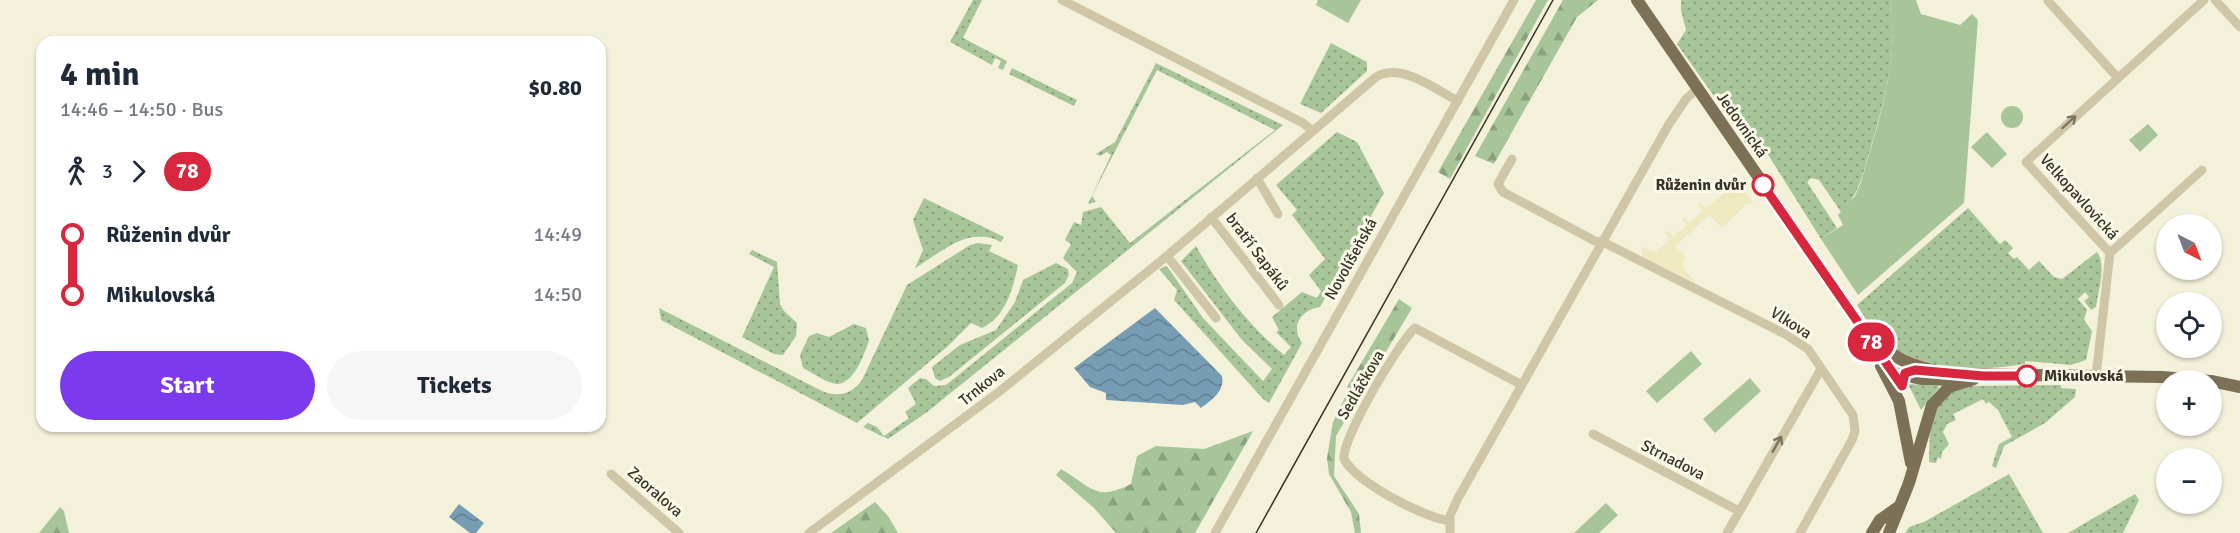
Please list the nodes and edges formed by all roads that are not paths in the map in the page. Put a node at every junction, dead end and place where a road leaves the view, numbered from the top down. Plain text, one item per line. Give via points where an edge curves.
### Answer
1 (1062, 0) edge
2 (1514, 0) edge
3 (1637, 0) edge
4 (2204, 0) edge
5 (2215, 0) edge
6 (2048, 1) edge
7 (2240, 27) edge
8 (2118, 78) junction
9 (1697, 89) junction
10 (1458, 101) junction
11 (1313, 132) junction
12 (1512, 159) dead end
13 (2202, 170) dead end
14 (1257, 178) junction
15 (1278, 214) dead end
16 (1211, 217) junction
17 (1603, 242) junction
18 (2110, 253) junction
19 (1167, 256) junction
20 (1279, 305) dead end
21 (1216, 318) dead end
22 (1861, 328) junction
23 (1821, 369) junction
24 (1928, 370) junction
25 (1897, 375) junction
26 (1983, 376) junction
27 (2096, 376) junction
28 (2156, 377) edge
29 (2222, 383) edge
30 (1522, 385) junction
31 (2240, 387) edge
32 (1593, 434) dead end
33 (1912, 470) junction
34 (611, 474) dead end
35 (1897, 508) junction
36 (1740, 511) junction
37 (1450, 521) junction
38 (679, 533) edge
39 (809, 533) edge
40 (1215, 533) edge
41 (1450, 533) edge
42 (1727, 533) edge
43 (1800, 533) edge
44 (1872, 533) edge
45 (1889, 533) edge

1 - 11 street via 1303,123
2 - 10 street, Novolíšeňská
3 - 9 main road, Jedovnická
4 - 8 street, Velkopavlovická
5 - 7 street
6 - 8 street
18 -> 8 street, Velkopavlovická via 2026,162
9 - 17 street via 1675,114
9 - 22 main road, Jedovnická
10 - 11 street, Trnkova via 1401,72 1389,71 1374,79
10 - 40 street, Novolíšeňská
11 - 14 street, Trnkova
12 - 17 street via 1498,184 1501,190
13 - 18 street
14 - 15 street
14 - 16 street, Trnkova
16 - 19 street, Trnkova
16 - 20 street, bratří Sapáků
17 - 23 street, Vlkova via 1785,334 1808,349
17 - 30 street
18 - 27 street, Velkopavlovická
19 - 21 street
19 - 39 street, Trnkova via 974,411
22 - 24 main road via 1896,358
22 - 25 main road, Jedovnická
22 - 33 main road, Jedovnická via 1899,401
36 -> 23 street
23 - 43 street, Vlkova via 1853,415 1855,431
24 - 25 main road
24 - 26 main road
25 - 26 main road via 1947,381
25 - 33 main road, Jedovnická via 1915,433
26 - 27 main road
26 - 33 main road, Jedovnická via 1949,387 1934,400
27 - 28 main road
29 - 31 main road
30 - 37 street via 1457,500
30 - 37 street, Sedláčkova via 1415,328 1348,437 1344,459 1358,475 1434,518
32 - 36 street, Strnadova
33 - 35 main road, Jedovnická
34 - 38 street, Zaoralova
35 - 44 main road, Jedovnická via 1880,520
35 - 45 main road, Jedovnická
36 - 42 street
37 - 41 street

